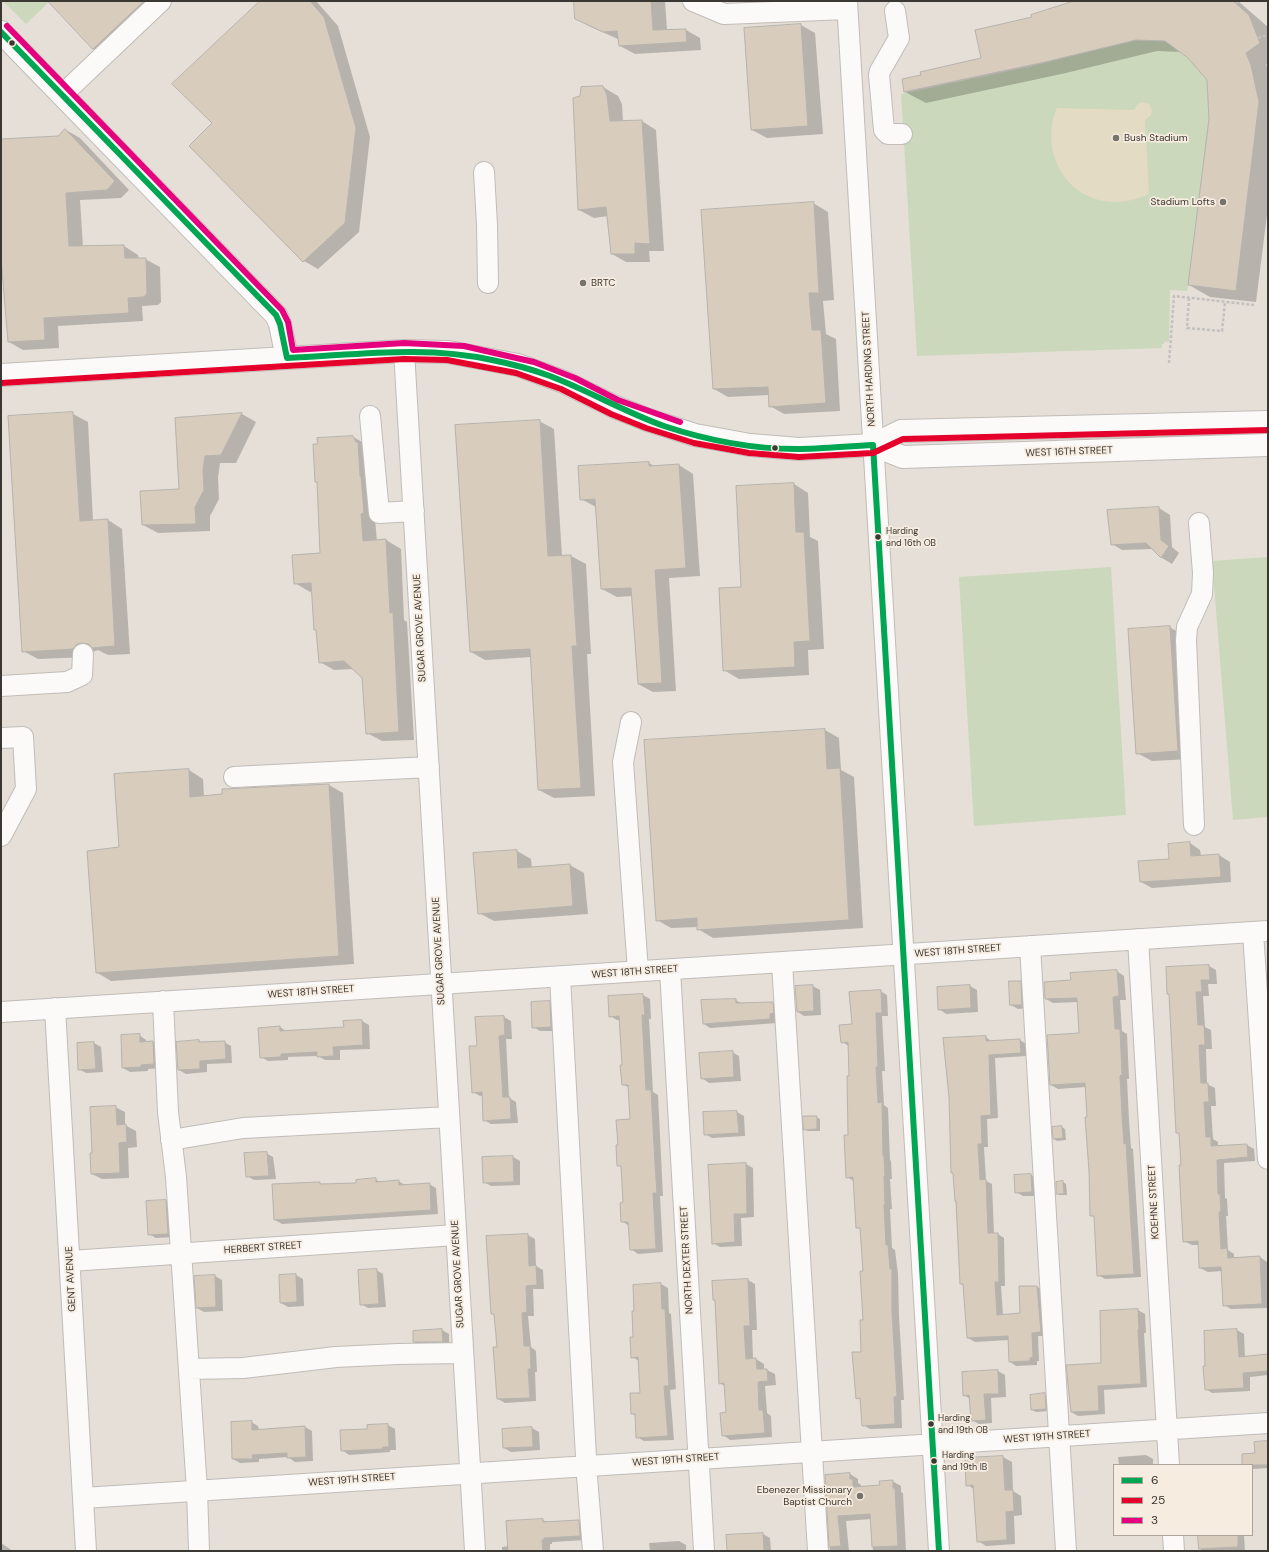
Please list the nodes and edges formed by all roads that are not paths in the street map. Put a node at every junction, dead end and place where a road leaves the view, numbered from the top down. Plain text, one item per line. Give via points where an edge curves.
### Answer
1 (162, 1) edge
2 (693, 1) edge
3 (847, 5) edge
4 (895, 11) dead end
5 (1, 32) edge
6 (62, 95) junction
7 (902, 134) dead end
8 (484, 172) dead end
9 (488, 283) dead end
10 (404, 351) junction
11 (287, 358) junction
12 (1, 376) edge
13 (370, 416) dead end
14 (1268, 422) edge
15 (873, 445) junction
16 (1268, 445) edge
17 (414, 511) junction
18 (1200, 523) dead end
19 (83, 654) dead end
20 (1, 686) edge
21 (631, 722) dead end
22 (1, 738) edge
23 (429, 767) junction
24 (234, 777) dead end
25 (1194, 825) dead end
26 (1, 836) edge
27 (1261, 931) edge
28 (1138, 939) junction
29 (1030, 946) junction
30 (904, 955) junction
31 (782, 963) junction
32 (670, 970) junction
33 (638, 972) junction
34 (560, 977) junction
35 (441, 984) junction
36 (163, 1001) junction
37 (55, 1008) junction
38 (1, 1012) edge
39 (449, 1117) junction
40 (171, 1140) junction
41 (1268, 1159) edge
42 (456, 1235) junction
43 (180, 1253) junction
44 (70, 1261) junction
45 (463, 1353) junction
46 (189, 1369) junction
47 (1268, 1423) edge
48 (1167, 1429) junction
49 (1058, 1436) junction
50 (932, 1444) junction
51 (812, 1451) junction
52 (699, 1459) junction
53 (1169, 1464) edge
54 (586, 1466) junction
55 (470, 1473) junction
56 (197, 1490) junction
57 (84, 1498) junction
58 (1173, 1536) edge
59 (86, 1551) edge
60 (199, 1551) edge
61 (474, 1551) edge
62 (592, 1551) edge
63 (704, 1551) edge
64 (818, 1551) edge
65 (938, 1551) edge
66 (1066, 1551) edge
67 (1174, 1551) edge

1 - 6 street
2 - 3 street via 724,14
3 - 15 street, NORTH HARDING STREET
4 - 7 street via 900,38 879,75 884,130 888,134
5 - 6 main road
6 - 11 main road via 276,316
8 - 9 street
10 - 11 main road, WEST 16TH STREET
10 - 15 main road, WEST 16TH STREET via 462,354 531,369 622,410 695,435 750,445 792,449
10 - 17 street, SUGAR GROVE AVENUE
11 - 12 main road, WEST 16TH STREET
13 - 17 street via 379,513
14 - 15 main road, WEST 16TH STREET via 904,431
15 - 16 main road, WEST 16TH STREET via 903,457
15 - 30 street, NORTH HARDING STREET
17 - 23 street, SUGAR GROVE AVENUE
18 - 25 street via 1202,594 1187,627 1186,640
19 - 20 street via 82,675 67,682
21 - 33 street via 624,762
22 - 26 street via 23,737 26,789
23 - 24 street
23 - 35 street, SUGAR GROVE AVENUE
27 - 28 street, WEST 18TH STREET
27 - 41 street
28 - 29 street, WEST 18TH STREET
28 - 48 street, KOEHNE STREET
29 - 30 street, WEST 18TH STREET
29 - 49 street
30 - 31 street, WEST 18TH STREET
30 - 50 street, NORTH HARDING STREET
31 - 32 street, WEST 18TH STREET
31 - 51 street
32 - 33 street, WEST 18TH STREET
32 - 52 street, NORTH DEXTER STREET
33 - 34 street, WEST 18TH STREET
34 - 35 street, WEST 18TH STREET
34 - 54 street
35 - 36 street, WEST 18TH STREET
35 - 39 street, SUGAR GROVE AVENUE
36 - 37 street, WEST 18TH STREET
36 - 40 street
37 - 38 street, WEST 18TH STREET
37 - 44 street, GENT AVENUE
39 - 40 street via 243,1128
39 - 42 street, SUGAR GROVE AVENUE
40 - 43 street via 176,1177
42 - 43 street, HERBERT STREET
42 - 45 street, SUGAR GROVE AVENUE
43 - 44 street, HERBERT STREET
43 - 46 street
44 - 57 street, GENT AVENUE
45 - 46 street via 336,1357 243,1368
45 - 55 street, SUGAR GROVE AVENUE
46 - 56 street
47 - 48 street, WEST 19TH STREET
48 - 49 street, WEST 19TH STREET
48 - 53 street, KOEHNE STREET
49 - 50 street, WEST 19TH STREET
49 - 66 street
50 - 51 street, WEST 19TH STREET
50 - 65 street, NORTH HARDING STREET
51 - 52 street, WEST 19TH STREET
51 - 64 street
52 - 54 street, WEST 19TH STREET
52 - 63 street, NORTH DEXTER STREET
54 - 55 street, WEST 19TH STREET
54 - 62 street
55 - 56 street, WEST 19TH STREET
55 - 61 street, SUGAR GROVE AVENUE
56 - 57 street, WEST 19TH STREET
56 - 60 street
57 - 59 street, GENT AVENUE
58 - 67 street

